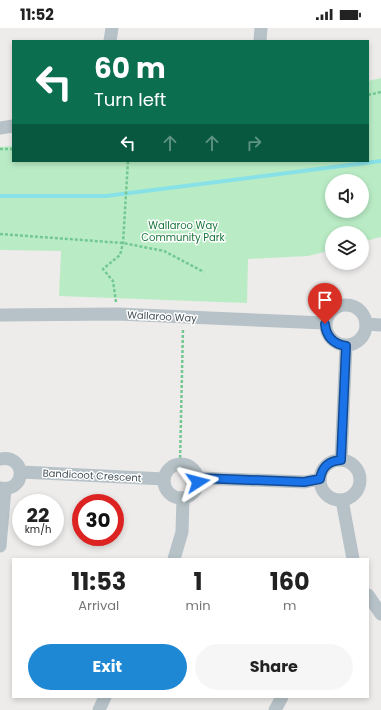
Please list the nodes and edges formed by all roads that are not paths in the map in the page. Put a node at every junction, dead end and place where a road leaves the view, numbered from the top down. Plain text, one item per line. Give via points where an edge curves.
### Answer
1 (112, 28) edge
2 (261, 28) edge
3 (110, 40) edge
4 (260, 40) edge
5 (12, 126) edge
6 (0, 128) edge
7 (0, 315) edge
8 (325, 324) junction
9 (366, 324) junction
10 (381, 325) edge
11 (346, 346) junction
12 (0, 459) edge
13 (341, 460) junction
14 (21, 472) junction
15 (198, 478) junction
16 (164, 479) junction
17 (320, 479) junction
18 (2, 489) edge
19 (183, 498) junction
20 (342, 500) junction
21 (0, 546) edge
22 (174, 558) edge
23 (353, 558) edge
24 (369, 598) edge
25 (381, 614) edge
26 (105, 698) edge
27 (281, 698) edge
28 (99, 710) edge
29 (275, 710) edge

1 - 3 street
2 - 4 street
5 - 6 street
7 - 8 street, Wallaroo Way via 118,314
8 - 9 street via 330,312 347,304 359,309
8 - 11 street via 329,337 334,342
9 - 10 street
9 - 11 street via 362,337
11 - 13 street
12 - 14 street via 11,459 16,462
13 - 17 street via 328,463
13 - 20 street via 353,464 360,476 358,489
14 - 16 street, Bandicoot Crescent
14 - 18 street via 18,482 10,488
15 - 16 street via 191,466 180,463 169,468
15 - 17 street via 304,482
15 - 19 street via 194,493
16 - 19 street via 169,493
17 - 20 street via 324,492 335,500
18 - 21 street via 4,516
19 - 22 street via 182,532
20 - 23 street
24 - 25 street
26 - 28 street
27 - 29 street

